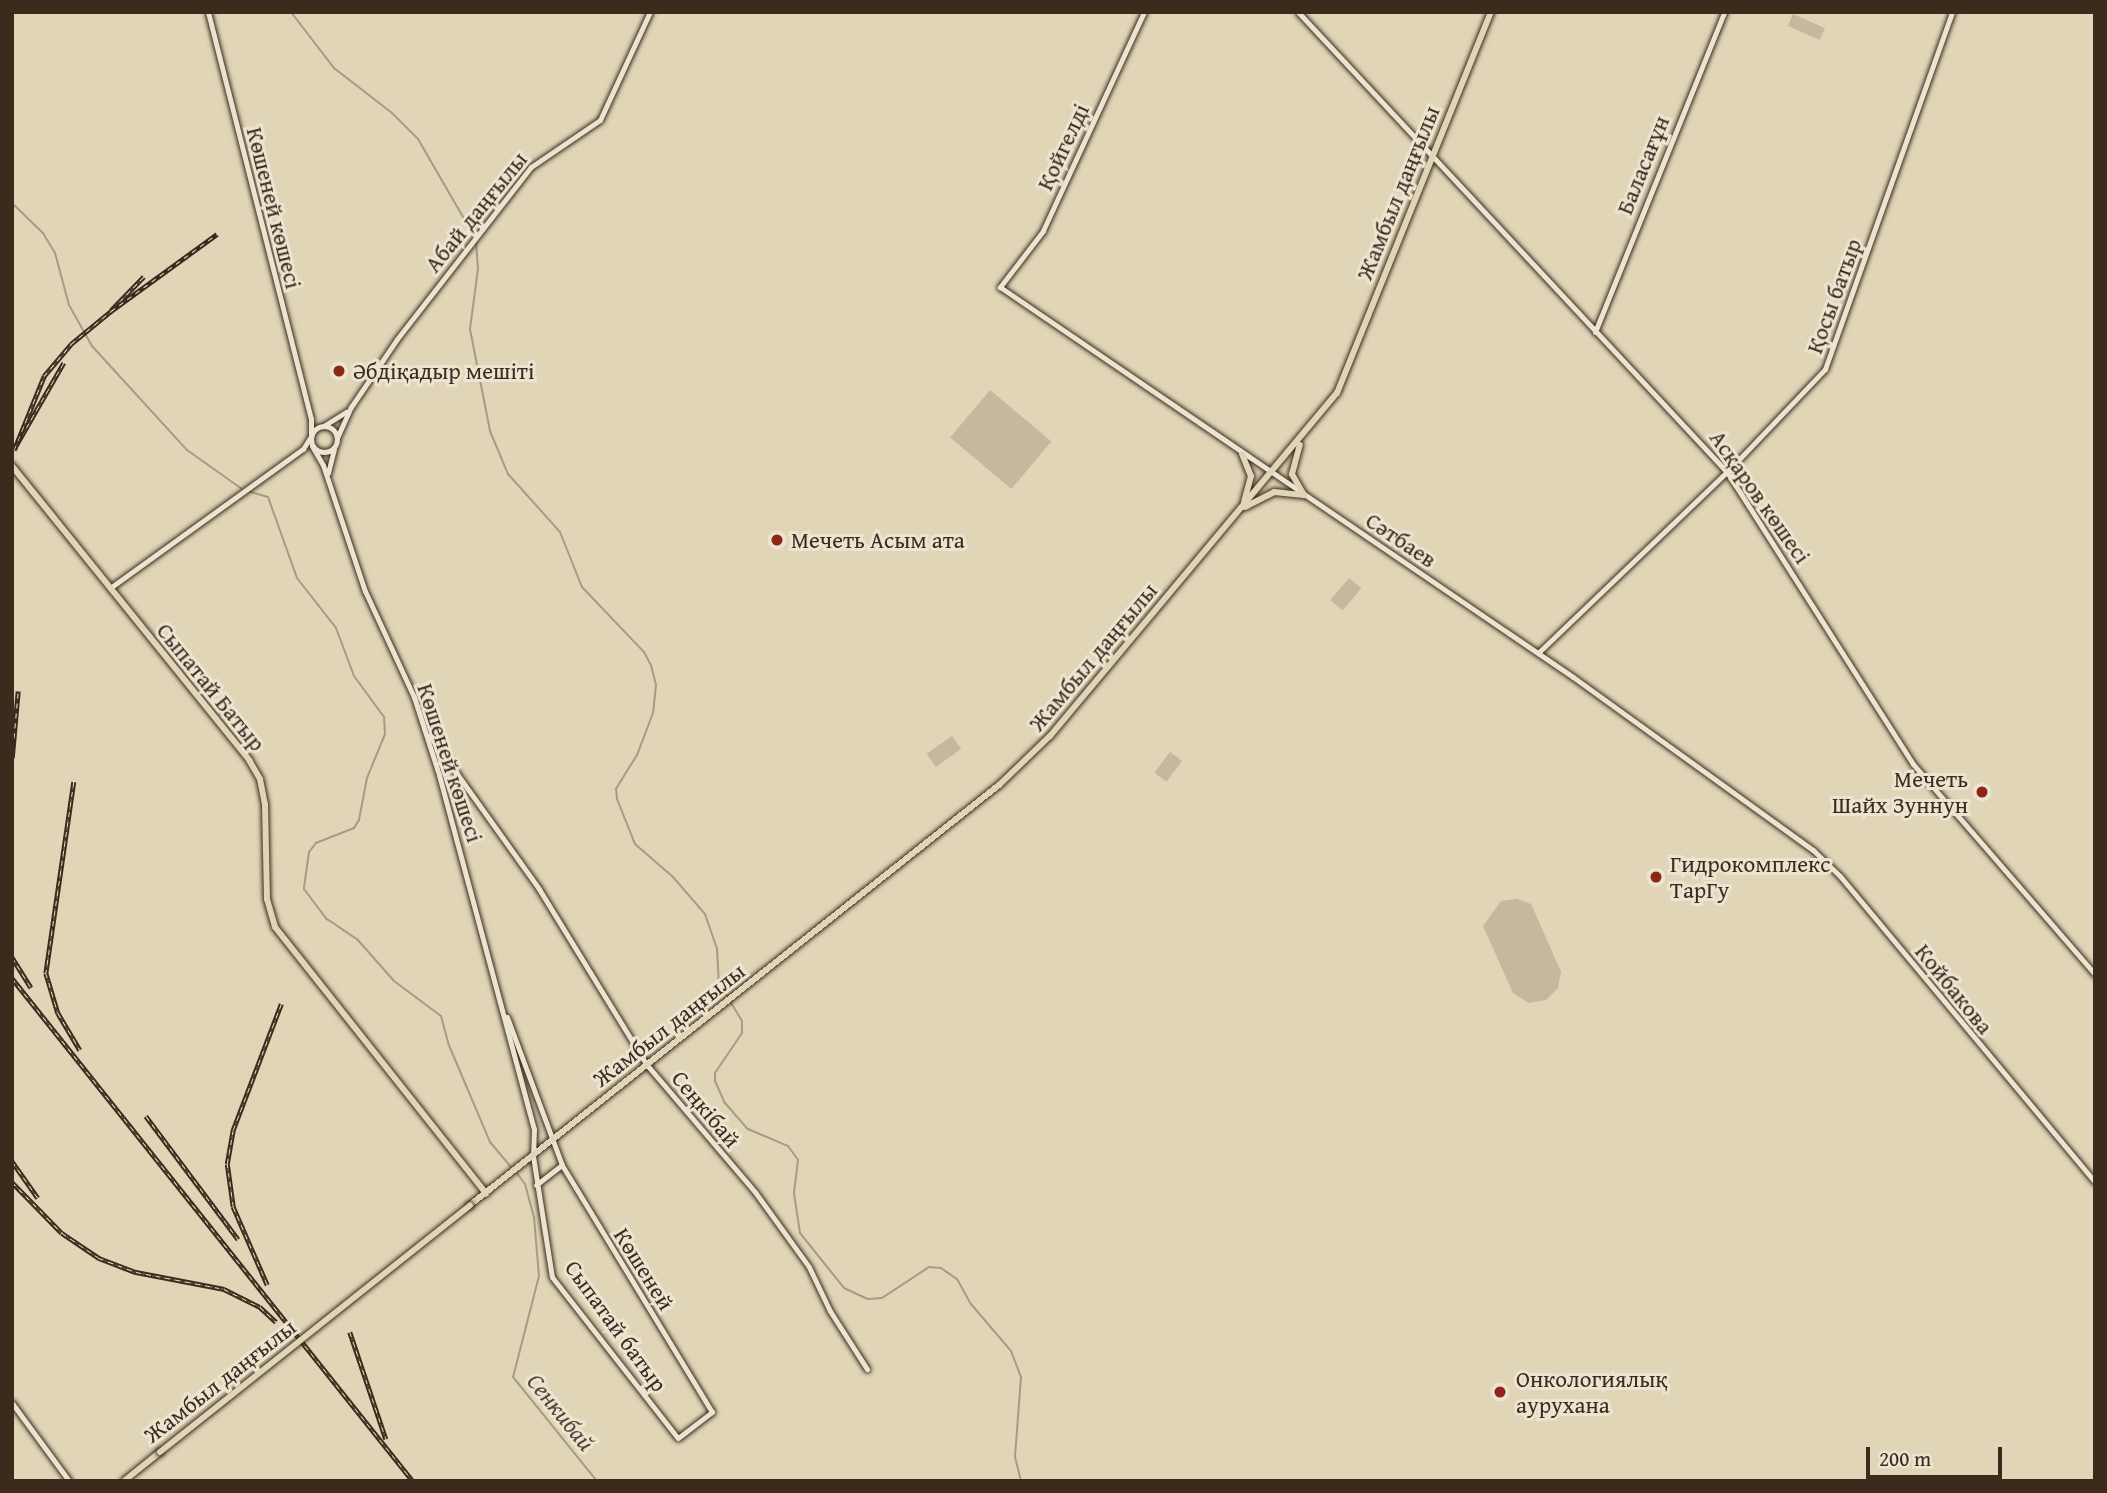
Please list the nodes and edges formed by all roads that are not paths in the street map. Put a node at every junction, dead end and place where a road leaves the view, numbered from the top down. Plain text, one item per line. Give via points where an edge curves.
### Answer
1 (208, 12) edge
2 (650, 12) edge
3 (1144, 12) edge
4 (1298, 12) edge
5 (1491, 12) edge
6 (1724, 12) edge
7 (1952, 12) edge
8 (1432, 157) junction
9 (1000, 287) joint
10 (1595, 332) junction
11 (351, 407) junction
12 (309, 412) junction
13 (323, 425) junction
14 (310, 436) junction
15 (337, 438) junction
16 (1302, 439) junction
17 (335, 446) junction
18 (319, 452) junction
19 (1242, 454) junction
20 (292, 457) junction
21 (12, 466) edge
22 (1727, 472) junction
23 (1271, 474) junction
24 (330, 486) junction
25 (1304, 495) junction
26 (1242, 509) junction
27 (110, 588) junction
28 (1538, 653) junction
29 (426, 730) junction
30 (1780, 825) joint
31 (2095, 974) edge
32 (507, 1017) junction
33 (647, 1065) junction
34 (534, 1129) junction
35 (551, 1141) junction
36 (533, 1156) junction
37 (562, 1165) junction
38 (2095, 1182) edge
39 (536, 1185) junction
40 (486, 1193) junction
41 (867, 1368) dead end
42 (12, 1403) edge
43 (678, 1438) joint
44 (69, 1481) edge
45 (124, 1481) edge

1 - 12 street, Көшеней көшесі
2 - 11 street, Абай даңғылы via 600,120 531,167 397,339
3 - 9 street, Қойгелді via 1043,231
4 - 8 street, Асқаров көшесі
5 - 8 main road, Жамбыл даңғылы
6 - 10 street, Баласағұн
7 - 22 street, Қосы батыр via 1838,343 1825,369
8 - 10 street, Асқаров көшесі
8 - 16 main road, Жамбыл даңғылы via 1337,393
9 - 19 street, Сәтбаев
10 - 22 street, Асқаров көшесі
11 - 13 street
11 - 15 street
12 - 13 street
12 - 14 street, Көшеней көшесі
13 - 14 street
13 - 15 street
14 - 18 street
14 - 20 street
15 - 17 street
16 - 23 main road, Жамбыл даңғылы
16 - 25 main road via 1292,474
17 - 18 street
17 - 24 street via 328,463
18 - 20 street
18 - 24 street, Көшеней көшесі
19 - 23 street, Сәтбаев
19 - 26 main road via 1251,476
20 - 27 street
21 - 27 main road, Сыпатай Батыр
22 - 28 street, Қосы батыр
22 - 31 street, Асқаров көшесі via 1913,764
23 - 25 street, Сәтбаев
23 - 26 main road, Жамбыл даңғылы
24 - 29 street, Көшеней көшесі via 353,561
25 - 26 main road via 1273,492
25 - 28 street, Сәтбаев
26 - 33 main road, Жамбыл даңғылы via 1032,757
27 - 40 main road, Сыпатай Батыр via 260,779 267,899 275,927
28 - 30 street, Сәтбаев
29 - 32 street, Көшеней көшесі
29 - 33 street, Сеңкібай via 539,889
30 - 38 street, Койбакова via 1840,876
32 - 34 street, Көшеней көшесі
32 - 35 street, Көшеней көшесі via 549,1122
33 - 35 main road, Жамбыл даңғылы
33 - 41 street, Сеңкібай via 755,1192 809,1266 830,1311
34 - 35 street
34 - 36 street, Көшеней көшесі
35 - 36 main road, Жамбыл даңғылы
35 - 37 street, Көшеней
36 - 39 street, Сыпатай батыр
36 - 40 main road, Жамбыл даңғылы
37 - 39 street
37 - 43 street, Көшеней via 712,1412
39 - 43 street, Сыпатай батыр via 552,1277
40 - 45 main road, Жамбыл даңғылы, bridge
42 - 44 street

